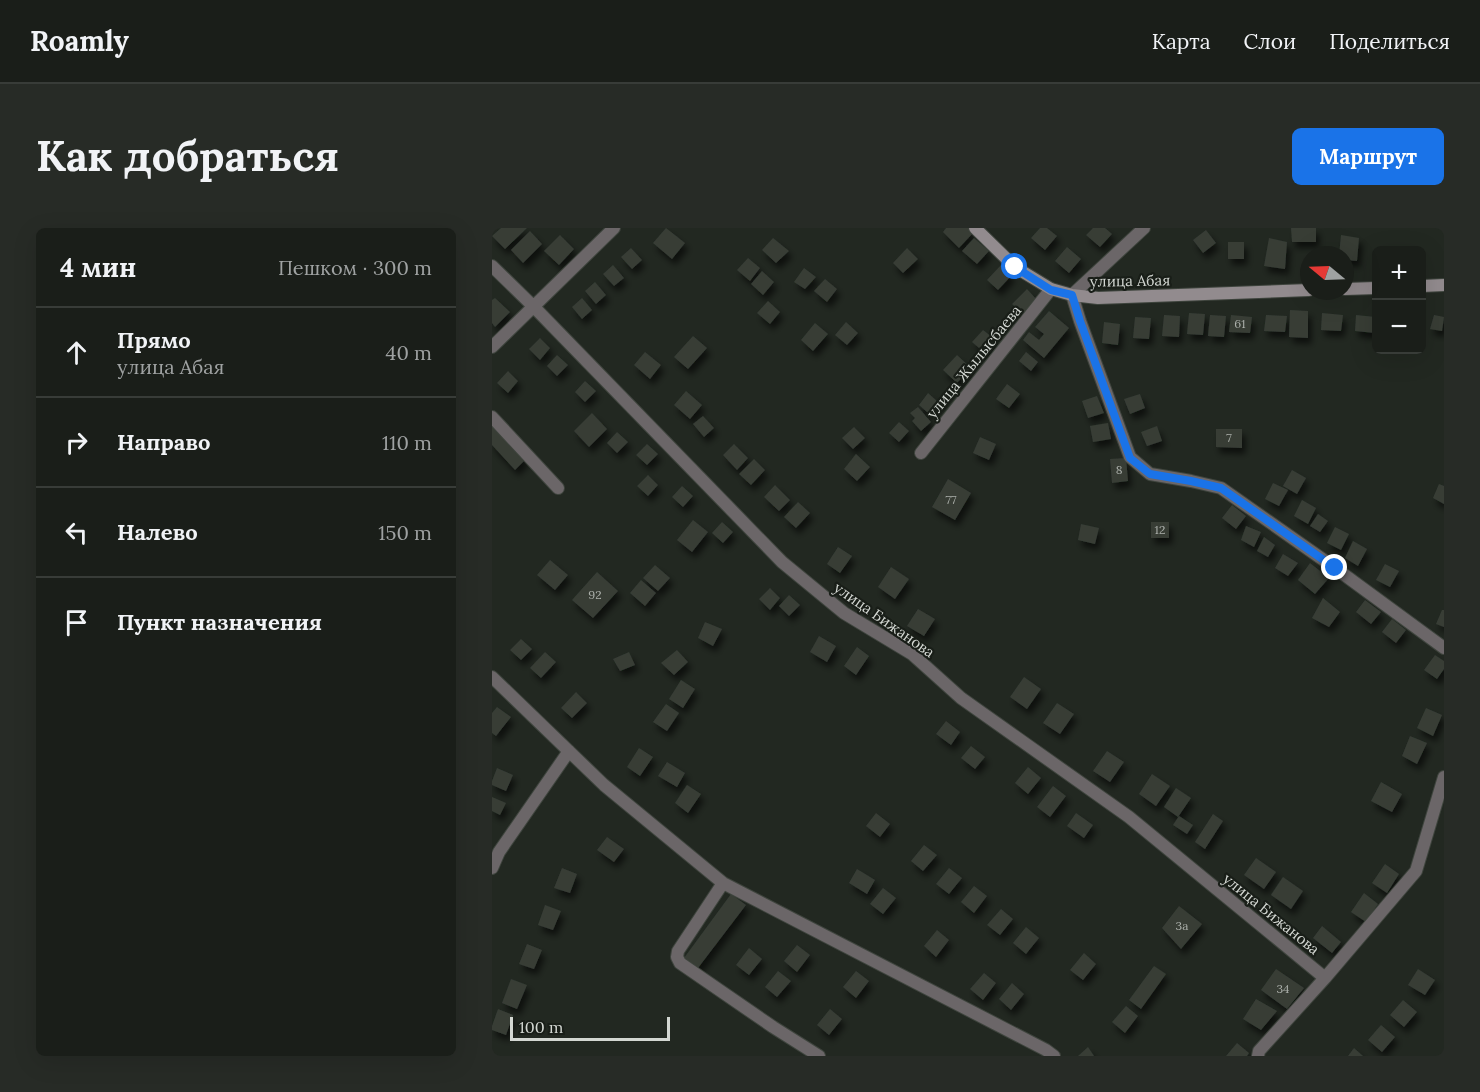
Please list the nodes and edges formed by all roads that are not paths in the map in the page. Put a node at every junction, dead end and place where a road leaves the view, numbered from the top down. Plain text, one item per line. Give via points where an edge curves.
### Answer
1 (614, 228) edge
2 (975, 228) edge
3 (1144, 228) edge
4 (492, 266) edge
5 (1444, 285) edge
6 (1426, 286) edge
7 (1372, 288) edge
8 (1354, 289) edge
9 (1051, 290) junction
10 (1300, 290) edge
11 (1072, 295) junction
12 (534, 307) junction
13 (492, 347) edge
14 (492, 417) edge
15 (921, 453) dead end
16 (558, 488) dead end
17 (1444, 648) edge
18 (492, 677) edge
19 (569, 751) junction
20 (1444, 777) edge
21 (492, 868) edge
22 (723, 883) junction
23 (1325, 978) junction
24 (819, 1056) edge
25 (1054, 1056) edge
26 (1258, 1056) edge

1 - 12 street
2 - 9 street, улица Абая via 1015,267
3 - 11 street
4 - 12 street, улица Бижанова
5 - 6 street
7 - 8 street
9 - 11 street, улица Абая
9 - 15 street, улица Жылысбаева
10 - 11 street, улица Абая via 1098,298
11 - 17 street via 1130,458 1150,474 1221,488
12 - 13 street
12 - 23 street, улица Бижанова via 782,562 844,613 912,654 961,698 1129,817
14 - 16 street
18 - 19 street
19 - 21 street
19 - 22 street via 604,785
20 - 23 street via 1416,871
22 - 24 street via 678,951 680,963
22 - 25 street
23 - 26 street

